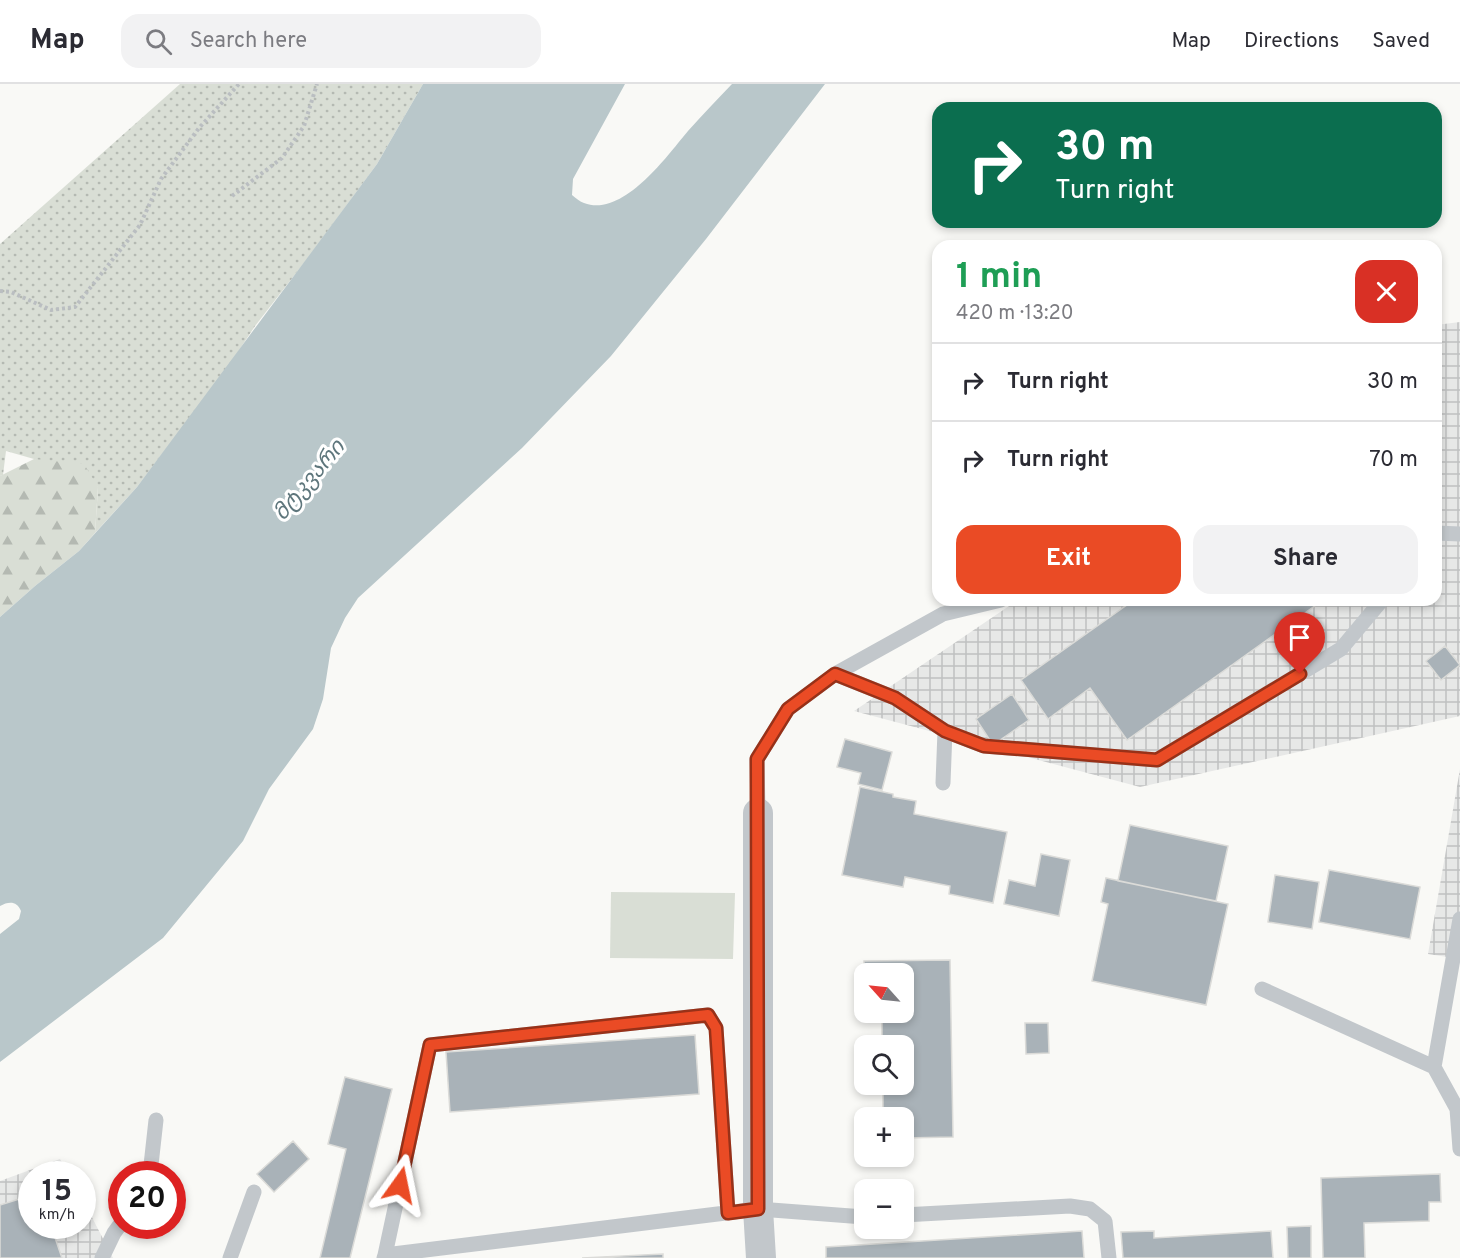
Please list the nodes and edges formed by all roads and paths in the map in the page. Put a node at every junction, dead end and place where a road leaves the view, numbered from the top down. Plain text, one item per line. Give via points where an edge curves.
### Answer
1 (240, 84) edge
2 (316, 84) edge
3 (232, 196) dead end
4 (0, 291) edge
5 (1442, 533) edge
6 (1460, 534) edge
7 (976, 606) edge
8 (1377, 606) edge
9 (835, 674) junction
10 (945, 731) junction
11 (943, 783) dead end
12 (758, 813) joint
13 (1460, 919) edge
14 (1262, 989) dead end
15 (1434, 1067) junction
16 (156, 1120) dead end
17 (1460, 1149) edge
18 (151, 1161) edge
19 (254, 1192) dead end
20 (758, 1209) junction
21 (728, 1213) junction
22 (914, 1214) edge
23 (854, 1216) edge
24 (111, 1239) edge
25 (385, 1256) edge
26 (102, 1258) edge
27 (230, 1258) edge
28 (761, 1258) edge
29 (1109, 1258) edge

1 - 4 path via 199,128 160,179 140,225 75,307 51,310
2 - 3 path via 304,126 282,158
5 - 6 lane
7 - 9 lane via 943,614
8 - 10 lane via 1341,650 1157,760 984,746
9 - 10 lane via 895,698
9 - 12 lane via 788,709 757,759
10 - 11 lane
12 - 20 street
13 - 15 lane
14 - 15 lane
15 - 17 lane via 1457,1109
16 - 18 lane
19 - 27 lane
20 - 21 lane
20 - 23 lane
20 - 28 street
21 - 25 lane
21 - 25 lane via 716,1028 708,1015 430,1045
22 - 29 lane via 1070,1206 1089,1209 1105,1221
24 - 26 lane

